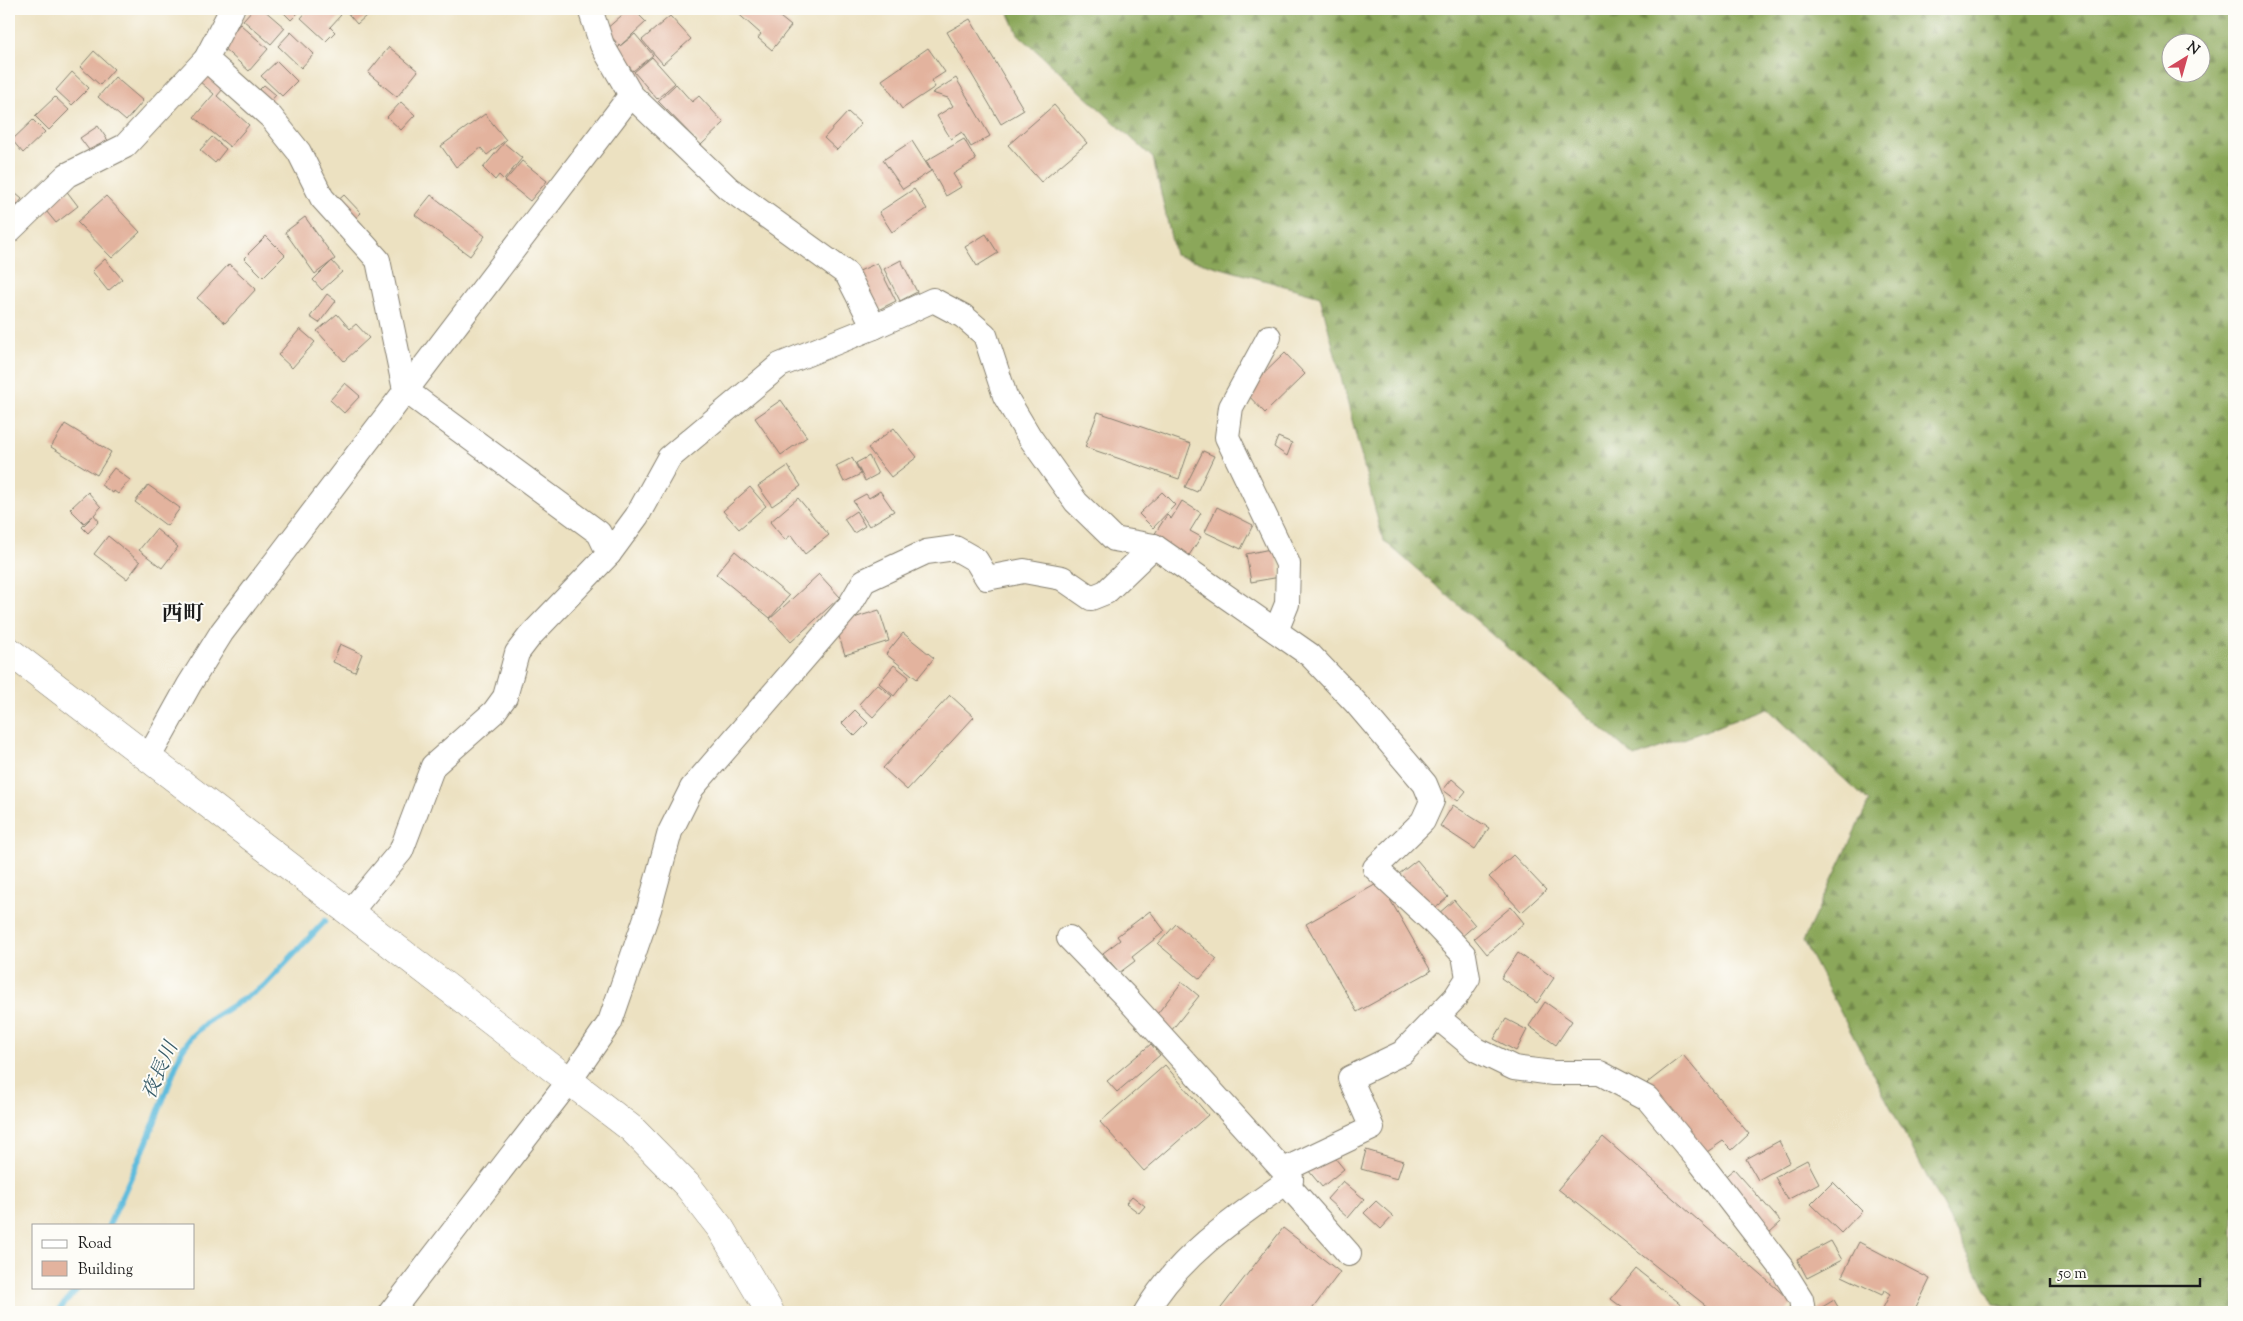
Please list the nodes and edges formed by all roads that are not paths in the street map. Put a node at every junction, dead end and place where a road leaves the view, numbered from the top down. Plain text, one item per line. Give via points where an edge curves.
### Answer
1 (232, 9) edge
2 (590, 9) edge
3 (206, 59) junction
4 (631, 96) junction
5 (9, 230) edge
6 (874, 328) junction
7 (1269, 337) dead end
8 (405, 390) junction
9 (1154, 546) junction
10 (609, 554) junction
11 (1276, 631) junction
12 (9, 651) edge
13 (149, 757) junction
14 (350, 912) junction
15 (1070, 938) dead end
16 (1437, 1017) junction
17 (570, 1080) junction
18 (1288, 1181) junction
19 (1349, 1254) dead end
20 (391, 1312) edge
21 (770, 1312) edge
22 (1146, 1312) edge
23 (1803, 1312) edge

1 - 3 street
2 - 4 street via 602,45
3 - 5 street via 125,146 67,175
3 - 8 street via 271,117 299,152 322,198 378,260
4 - 6 street via 728,188 847,274
4 - 8 street
6 - 9 street via 933,300 963,316 985,335 1006,396 1029,436 1076,502 1114,539
6 - 10 street via 780,365 669,458 637,516
7 - 11 street via 1231,407 1227,437 1288,564 1287,604
8 - 10 street via 599,533
8 - 13 street via 222,632
9 - 11 street
9 - 17 street via 1106,592 1091,598 1062,578 1024,571 987,578 976,560 955,548 926,552 864,581 850,605 692,788 670,832 649,909 610,1022
10 - 14 street via 530,636 517,654 505,697 494,712 434,766 401,851
11 - 16 street via 1310,655 1425,784 1432,802 1423,821 1375,868 1464,955 1468,978
12 - 13 street
13 - 14 street
14 - 17 street
15 - 18 street via 1126,996
16 - 18 street via 1402,1053 1350,1078 1372,1128 1288,1168
16 - 23 street via 1477,1050 1514,1068 1553,1074 1600,1073 1646,1098 1781,1267 1802,1299
17 - 20 street
17 - 21 street via 632,1130 686,1185 720,1229
18 - 19 street
18 - 22 street via 1209,1238 1179,1269

